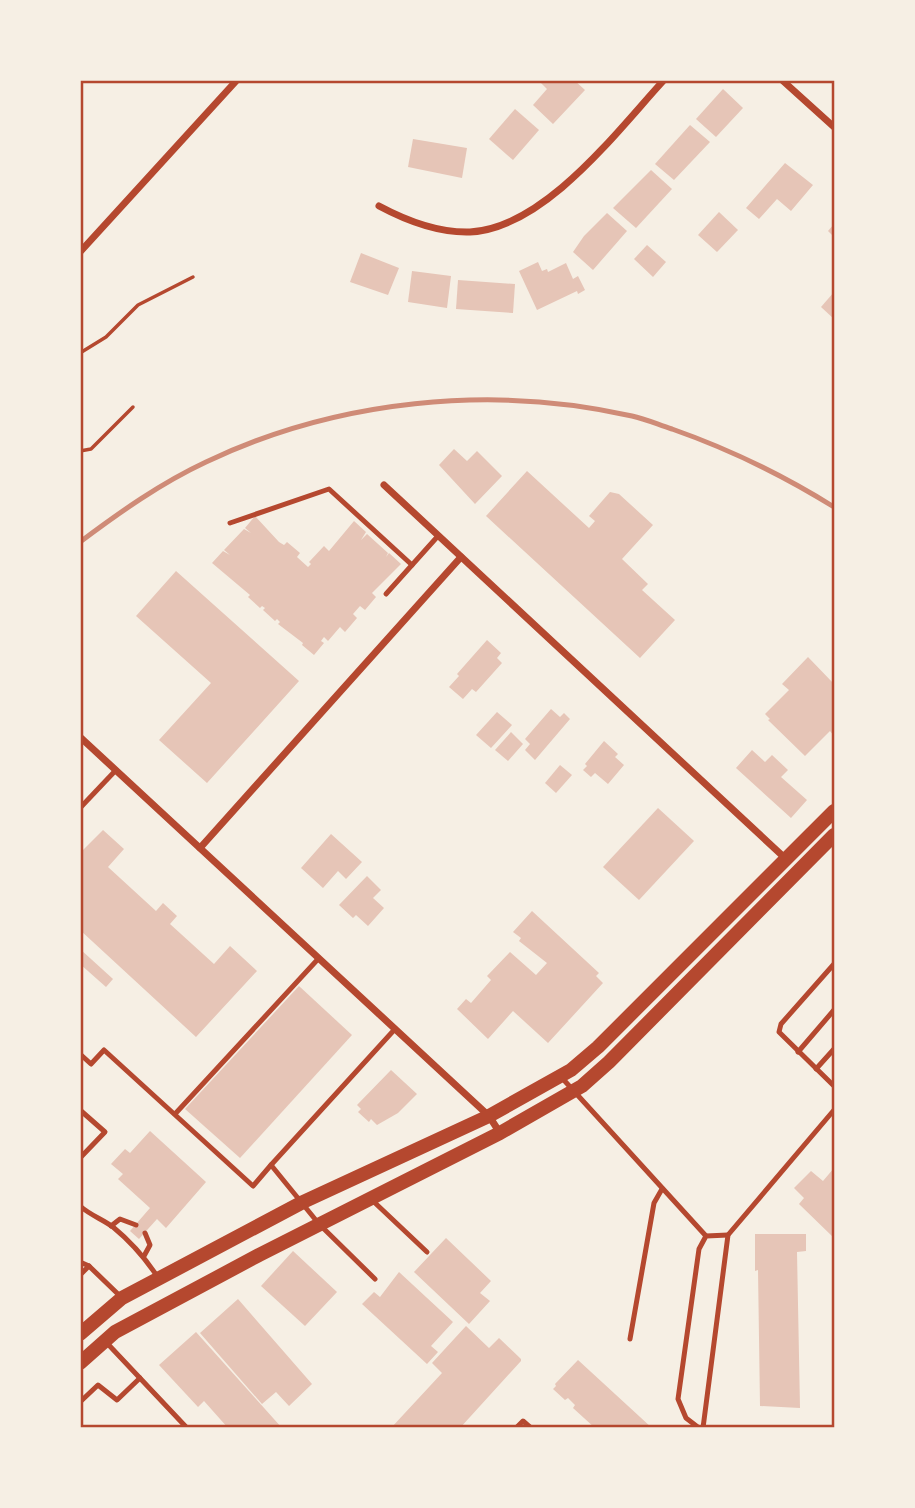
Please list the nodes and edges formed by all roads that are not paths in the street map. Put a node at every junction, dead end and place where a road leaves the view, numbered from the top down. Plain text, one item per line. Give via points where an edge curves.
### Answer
1 (237, 80) edge
2 (664, 80) edge
3 (782, 80) edge
4 (835, 127) edge
5 (379, 206) dead end
6 (80, 252) edge
7 (384, 485) dead end
8 (230, 523) dead end
9 (438, 536) junction
10 (461, 557) junction
11 (412, 565) junction
12 (386, 594) dead end
13 (80, 737) edge
14 (116, 769) junction
15 (80, 807) edge
16 (835, 811) edge
17 (835, 835) edge
18 (200, 848) junction
19 (787, 859) junction
20 (319, 958) junction
21 (835, 964) edge
22 (835, 1010) edge
23 (395, 1028) junction
24 (835, 1049) edge
25 (798, 1052) junction
26 (80, 1054) edge
27 (816, 1069) junction
28 (561, 1076) junction
29 (835, 1086) edge
30 (572, 1091) junction
31 (80, 1110) edge
32 (835, 1110) edge
33 (175, 1114) junction
34 (489, 1116) junction
35 (499, 1133) junction
36 (80, 1158) edge
37 (271, 1165) junction
38 (662, 1189) junction
39 (370, 1198) junction
40 (303, 1202) junction
41 (80, 1206) edge
42 (319, 1224) junction
43 (136, 1225) dead end
44 (111, 1226) junction
45 (145, 1233) dead end
46 (728, 1235) junction
47 (706, 1236) junction
48 (427, 1252) dead end
49 (144, 1256) junction
50 (80, 1262) edge
51 (89, 1266) junction
52 (80, 1275) edge
53 (159, 1279) junction
54 (375, 1279) dead end
55 (122, 1298) junction
56 (80, 1334) edge
57 (630, 1339) dead end
58 (105, 1341) junction
59 (80, 1363) edge
60 (140, 1378) junction
61 (81, 1399) edge
62 (187, 1427) edge
63 (516, 1427) edge
64 (531, 1427) edge
65 (701, 1427) edge

1 - 6 street
2 - 5 street via 570,182 533,209 499,225 471,232 441,229 409,222
3 - 4 street
7 - 9 street
8 - 11 lane via 329,489
9 - 10 street
9 - 11 lane
10 - 18 street
10 - 19 street
11 - 12 lane
13 - 14 street
14 - 15 lane
14 - 18 street
16 - 19 main road
17 - 30 main road via 610,1062
18 - 20 street
19 - 28 main road via 598,1047
20 - 23 street
20 - 33 lane
21 - 25 lane via 780,1024 779,1032
22 - 25 lane
23 - 34 street
23 - 37 lane
24 - 27 lane
25 - 27 lane
26 - 33 lane via 91,1064 104,1050
27 - 29 lane
28 - 30 lane
28 - 34 main road
30 - 35 main road
30 - 38 lane
31 - 36 lane via 105,1132
32 - 46 lane
33 - 37 lane via 253,1186
34 - 35 street
34 - 40 main road
35 - 39 main road
37 - 40 lane
38 - 47 lane
38 - 57 lane via 654,1203
39 - 42 main road
39 - 48 lane
40 - 42 lane
40 - 53 main road
41 - 44 lane
42 - 54 lane
42 - 58 main road
43 - 44 lane via 120,1219
44 - 49 lane
45 - 49 lane via 150,1245
46 - 47 lane
46 - 65 lane
47 - 65 lane via 698,1249 678,1399 686,1418
49 - 53 lane
50 - 51 lane
51 - 52 lane
51 - 55 lane
53 - 55 main road
55 - 56 main road
58 - 59 main road
58 - 60 lane
60 - 61 lane via 117,1400 98,1385
60 - 62 lane
63 - 64 lane via 523,1421

